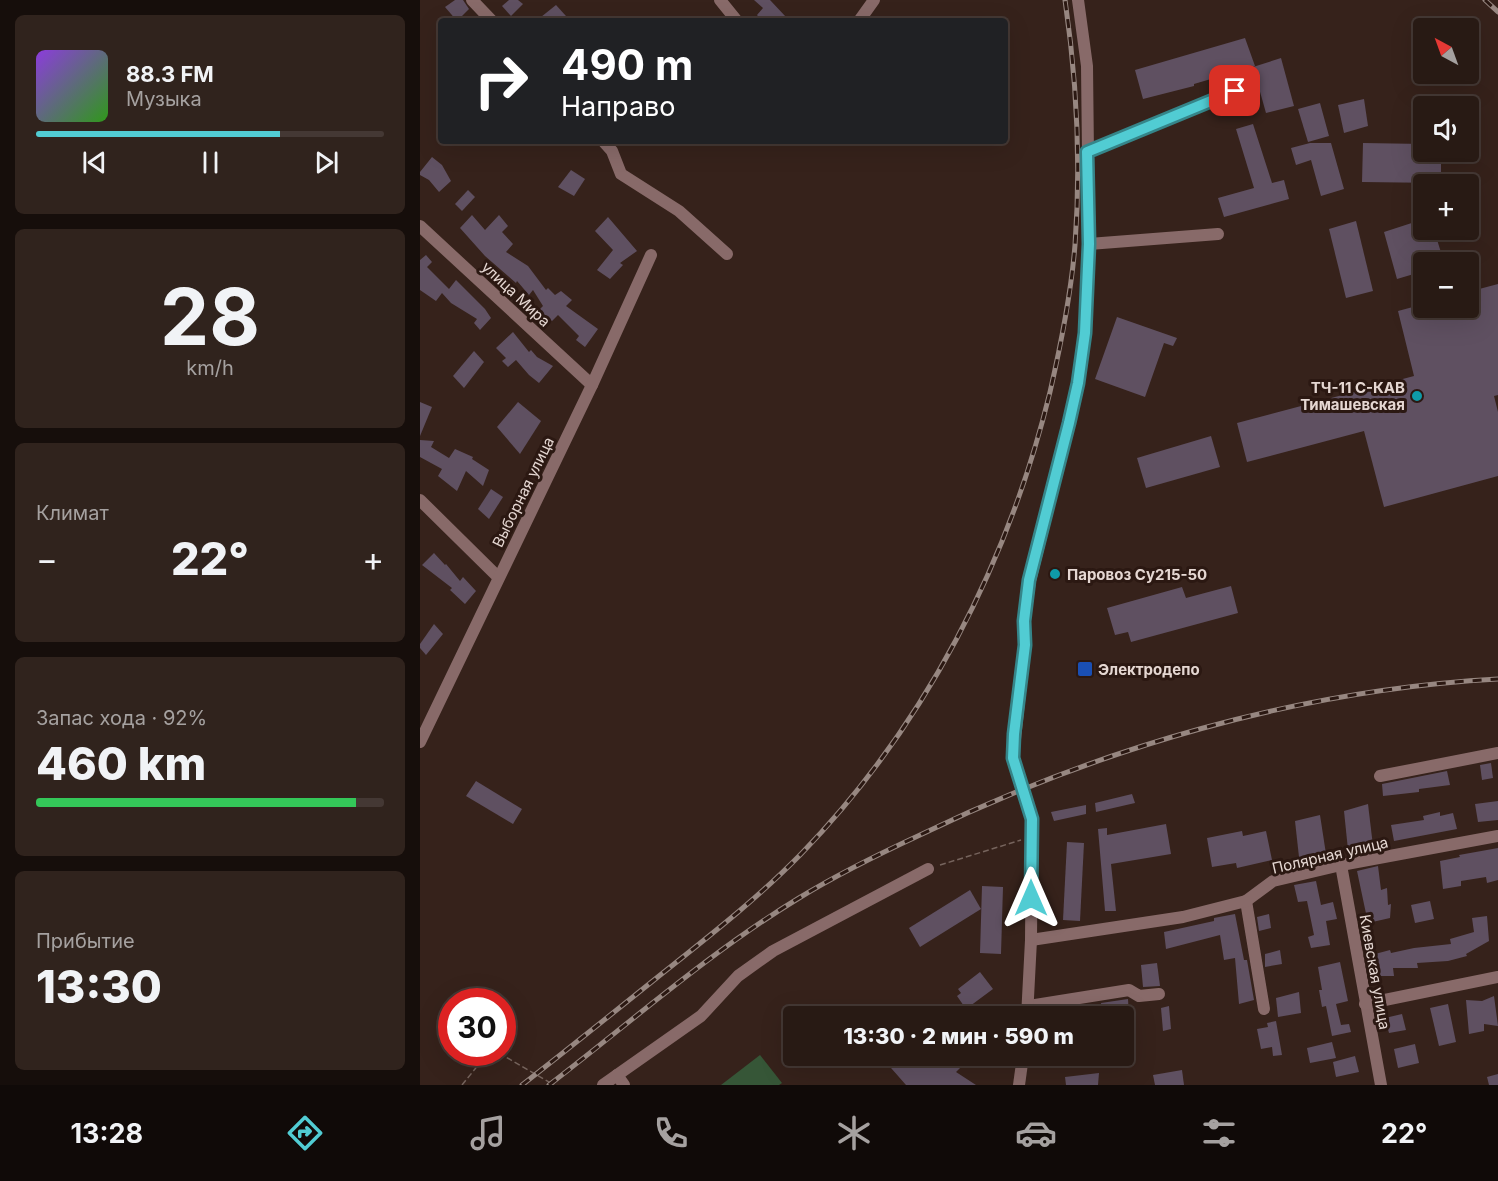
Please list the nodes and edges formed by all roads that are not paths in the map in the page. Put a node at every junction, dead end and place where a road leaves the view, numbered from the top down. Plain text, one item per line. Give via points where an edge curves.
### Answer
1 (472, 0) edge
2 (720, 0) edge
3 (874, 0) edge
4 (1078, 0) edge
5 (489, 18) edge
6 (734, 18) edge
7 (861, 18) edge
8 (1235, 91) dead end
9 (606, 144) edge
10 (1087, 152) junction
11 (420, 226) edge
12 (1218, 234) dead end
13 (1089, 244) junction
14 (727, 254) dead end
15 (651, 255) dead end
16 (592, 385) junction
17 (420, 500) edge
18 (498, 577) junction
19 (420, 742) edge
20 (1498, 753) edge
21 (1380, 776) dead end
22 (1498, 836) edge
23 (1341, 865) junction
24 (928, 869) road end
25 (1246, 901) junction
26 (1031, 940) junction
27 (1498, 977) edge
28 (1159, 994) dead end
29 (1365, 1004) junction
30 (1028, 1006) edge
31 (1056, 1006) edge
32 (1264, 1009) dead end
33 (1022, 1066) edge
34 (620, 1080) edge
35 (603, 1085) edge
36 (1019, 1085) edge
37 (1381, 1085) edge

1 - 5 street
2 - 6 street
3 - 7 street
4 - 10 street via 1087,66
8 - 10 street
9 - 14 street via 621,174 679,211
10 - 13 street
11 - 16 street, улица Мира
12 - 13 street
13 - 26 street via 1085,333 1078,383 1029,580 1024,621 1013,758 1032,819
15 - 16 street, Выборная улица
16 - 18 street, Выборная улица
17 - 18 street
18 - 19 street, Выборная улица
20 - 21 street
22 - 23 street, Полярная улица
23 - 25 street, Полярная улица via 1273,881
23 - 29 street, Киевская улица
24 - 34 street via 773,951 738,976 701,1016
25 - 26 street, Полярная улица via 1183,916
25 - 32 street
26 - 30 street
27 - 29 street
28 - 31 street via 1139,996 1129,990
29 - 37 street, Киевская улица
33 - 36 street
34 - 35 street

